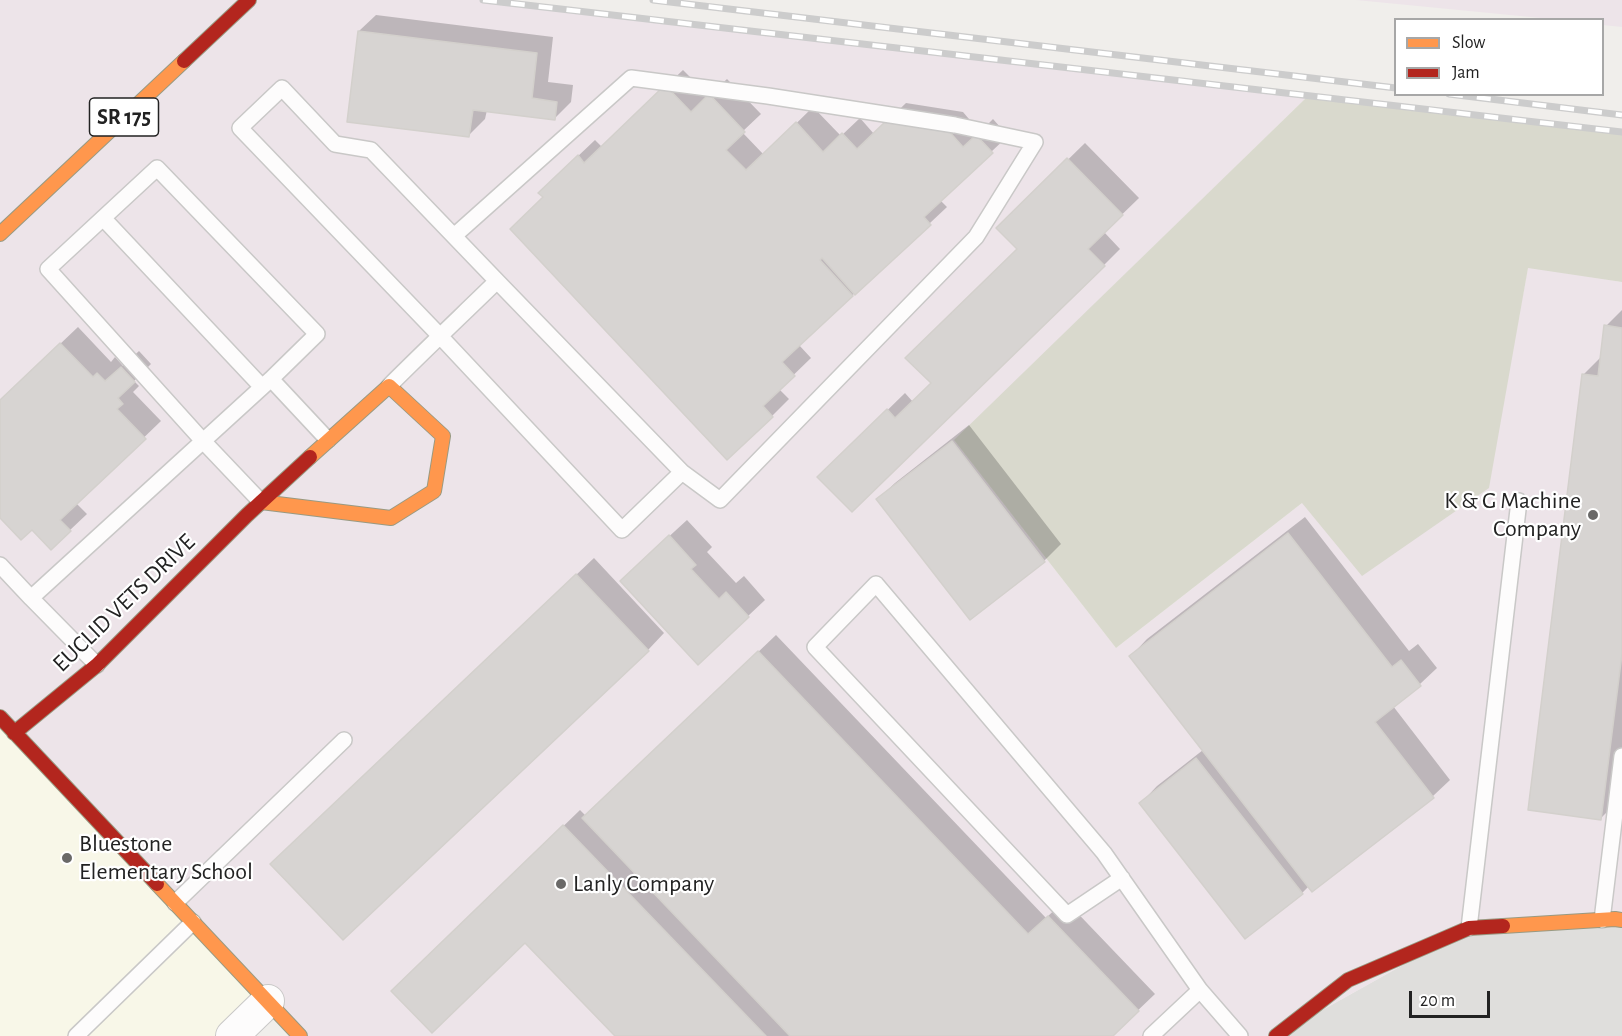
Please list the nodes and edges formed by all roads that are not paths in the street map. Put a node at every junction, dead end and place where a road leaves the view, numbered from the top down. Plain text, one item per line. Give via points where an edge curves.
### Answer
1 (249, 0) edge
2 (103, 218) junction
3 (1, 232) edge
4 (454, 236) junction
5 (497, 281) junction
6 (440, 336) junction
7 (267, 383) junction
8 (389, 386) junction
9 (328, 440) junction
10 (202, 441) junction
11 (682, 472) junction
12 (1519, 501) dead end
13 (261, 502) junction
14 (0, 565) edge
15 (31, 598) junction
16 (96, 665) junction
17 (0, 717) edge
18 (14, 733) junction
19 (344, 740) dead end
20 (1622, 756) edge
21 (1122, 878) junction
22 (175, 903) junction
23 (1602, 920) junction
24 (1622, 920) edge
25 (193, 922) junction
26 (1468, 928) junction
27 (1200, 990) junction
28 (268, 1001) junction
29 (76, 1036) edge
30 (232, 1036) edge
31 (300, 1036) edge
32 (1151, 1036) edge
33 (1240, 1036) edge
34 (1275, 1036) edge

1 - 3 street, SR 175
2 - 7 lane
2 - 7 lane via 157,168 317,334
2 - 10 lane via 48,270
4 - 5 lane
4 - 6 lane via 371,150 335,144 282,88 240,128
4 - 11 lane via 631,78 944,123 1035,142 976,237 720,500
5 - 6 lane
5 - 11 lane
6 - 8 lane
6 - 11 lane via 622,530
7 - 9 lane
7 - 10 lane
8 - 9 street, EUCLID VETS DRIVE
8 - 13 street via 443,436 434,491 391,518
9 - 13 street, EUCLID VETS DRIVE
10 - 13 lane
10 - 15 lane
12 - 26 lane
13 - 16 street, EUCLID VETS DRIVE
14 - 15 lane
15 - 16 lane
16 - 18 street, EUCLID VETS DRIVE
17 - 18 street
18 - 22 street
19 - 22 lane
20 - 23 lane
21 - 21 lane via 876,584 815,647 1067,915
21 - 27 lane
22 - 25 street
23 - 24 street
23 - 26 street
25 - 28 street
25 - 29 lane
26 - 34 street via 1348,980
27 - 32 lane
27 - 33 lane
28 - 30 street
28 - 31 street

